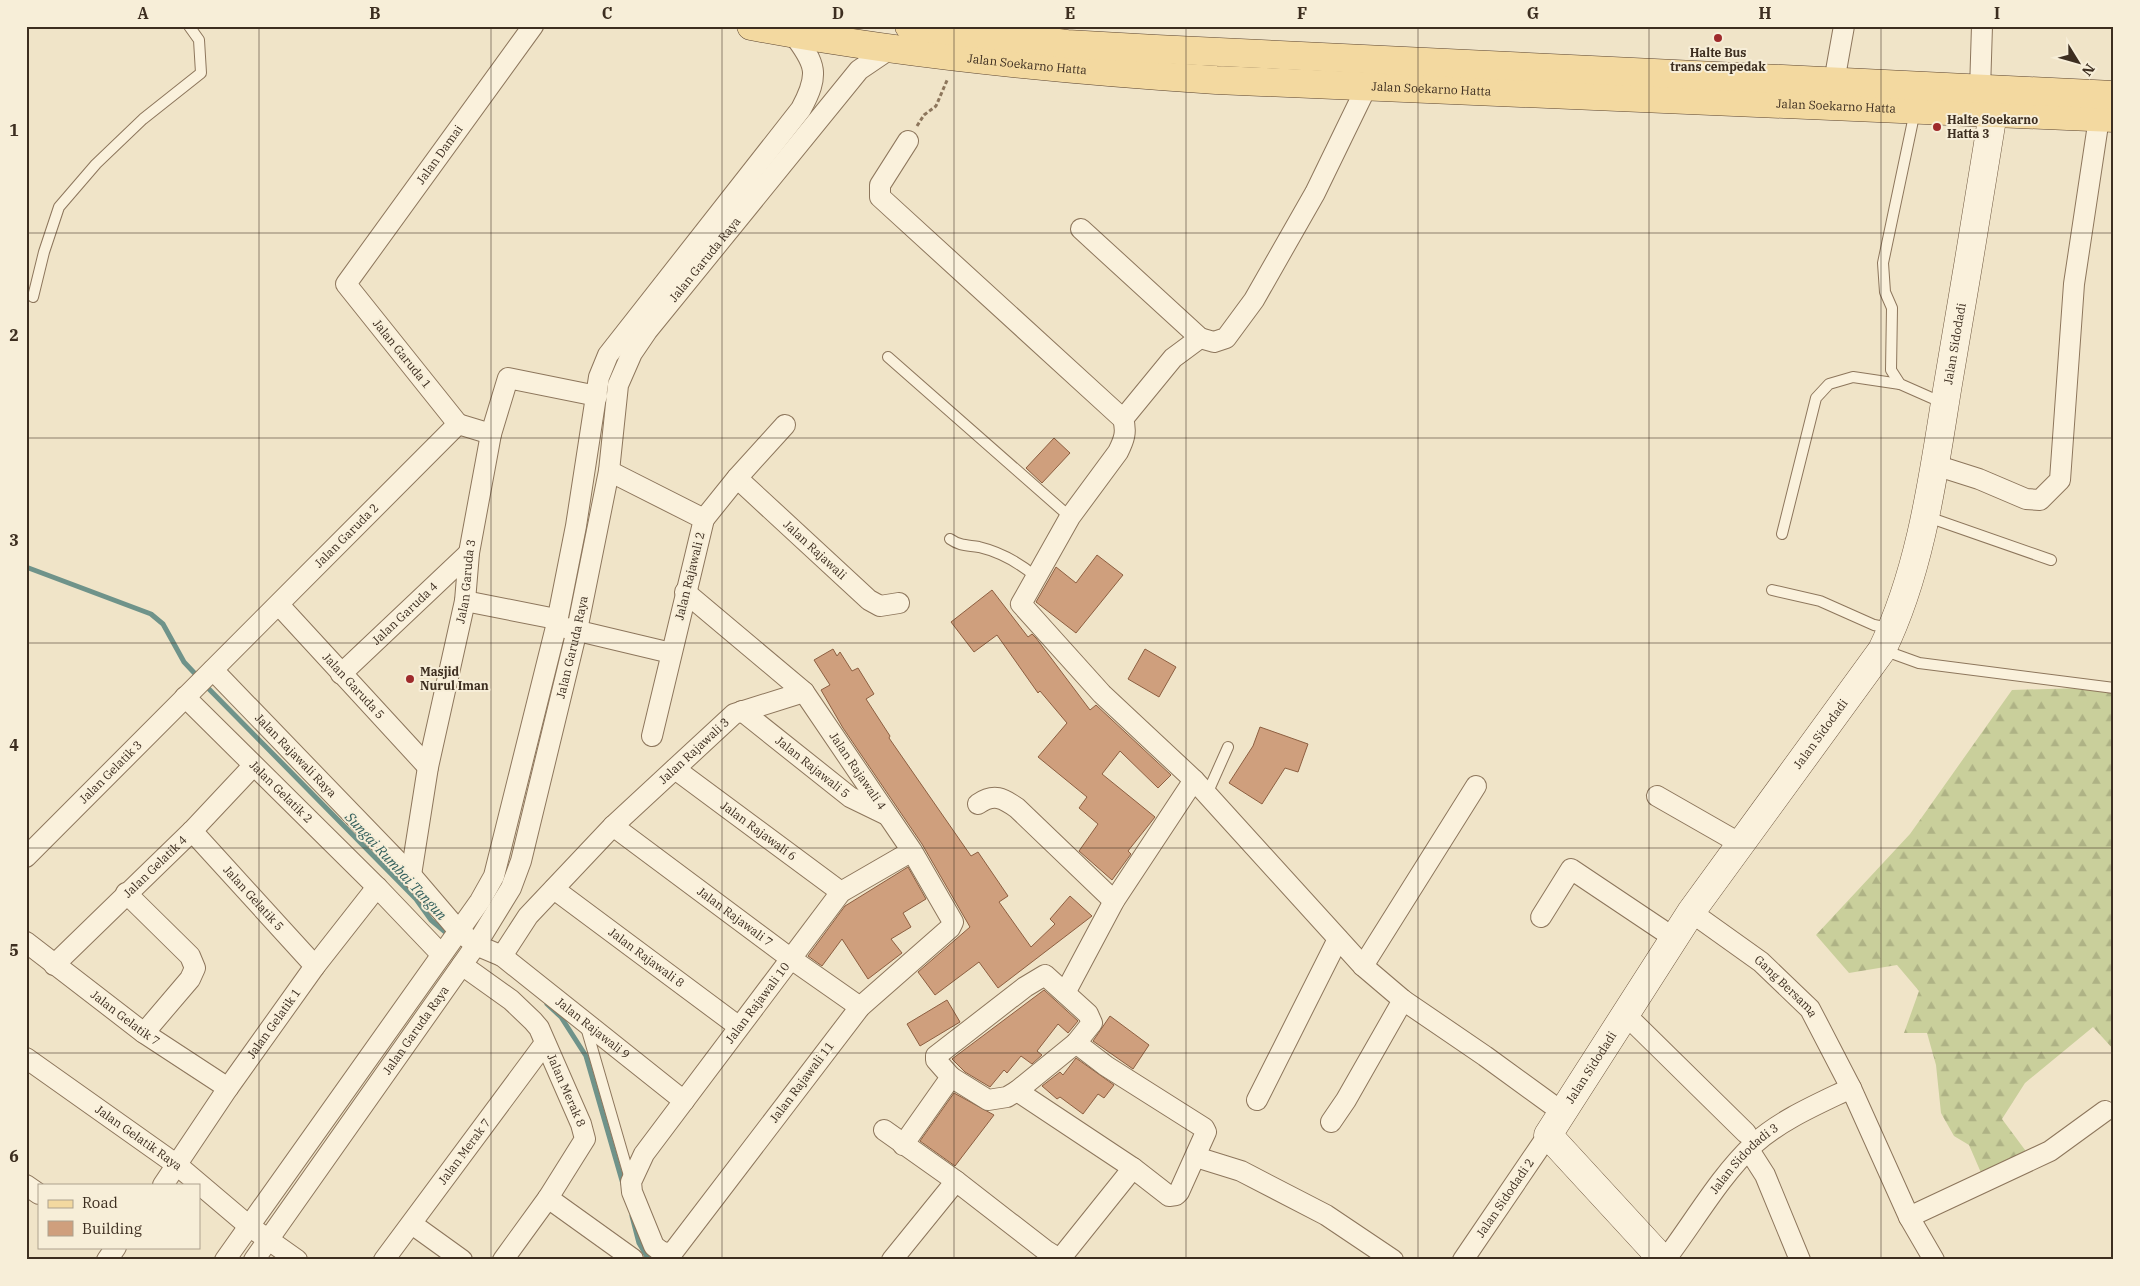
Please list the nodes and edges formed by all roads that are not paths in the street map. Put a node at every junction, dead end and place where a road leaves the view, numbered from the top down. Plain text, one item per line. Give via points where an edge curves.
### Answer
1 (189, 26) edge
2 (533, 26) edge
3 (751, 26) edge
4 (909, 26) edge
5 (1844, 26) edge
6 (1982, 26) edge
7 (979, 30) edge
8 (793, 34) junction
9 (890, 49) junction
10 (1219, 52) junction
11 (1216, 80) junction
12 (1834, 82) junction
13 (1366, 88) junction
14 (2114, 95) edge
15 (1986, 102) junction
16 (1915, 110) junction
17 (2106, 118) edge
18 (908, 142) road end
19 (1081, 229) dead end
20 (346, 284) joint
21 (33, 297) dead end
22 (1200, 338) junction
23 (888, 357) dead end
24 (1900, 384) junction
25 (596, 396) junction
26 (1945, 404) junction
27 (1123, 419) junction
28 (458, 424) junction
29 (785, 425) dead end
30 (492, 434) junction
31 (1935, 465) junction
32 (609, 471) junction
33 (737, 478) junction
34 (1924, 515) junction
35 (1070, 517) junction
36 (704, 520) junction
37 (1782, 534) dead end
38 (950, 539) dead end
39 (469, 553) junction
40 (2051, 560) dead end
41 (1035, 576) junction
42 (1772, 590) dead end
43 (685, 592) junction
44 (465, 601) junction
45 (899, 603) dead end
46 (279, 605) junction
47 (556, 623) junction
48 (577, 630) junction
49 (1887, 639) junction
50 (671, 653) junction
51 (211, 672) junction
52 (341, 674) junction
53 (2114, 688) edge
54 (190, 692) junction
55 (804, 692) junction
56 (742, 711) junction
57 (652, 736) dead end
58 (1228, 747) dead end
59 (253, 766) junction
60 (854, 766) junction
61 (428, 767) junction
62 (675, 769) junction
63 (830, 781) junction
64 (1476, 786) dead end
65 (1201, 787) junction
66 (1657, 796) dead end
67 (978, 804) dead end
68 (887, 815) junction
69 (613, 826) junction
70 (192, 830) junction
71 (1740, 844) junction
72 (912, 851) junction
73 (26, 857) edge
74 (411, 874) junction
75 (377, 887) junction
76 (554, 889) junction
77 (841, 892) junction
78 (126, 893) junction
79 (1114, 901) junction
80 (1691, 912) junction
81 (1541, 917) dead end
82 (1674, 938) junction
83 (1338, 939) junction
84 (26, 942) edge
85 (449, 943) junction
86 (469, 956) junction
87 (502, 956) junction
88 (790, 958) junction
89 (54, 965) junction
90 (316, 966) junction
91 (1363, 966) junction
92 (1065, 993) junction
93 (1403, 1000) junction
94 (860, 1007) junction
95 (1626, 1015) junction
96 (585, 1022) junction
97 (738, 1026) junction
98 (144, 1033) junction
99 (544, 1043) junction
100 (1076, 1043) junction
101 (26, 1058) edge
102 (951, 1077) junction
103 (228, 1088) junction
104 (1851, 1088) junction
105 (1017, 1091) junction
106 (1257, 1100) dead end
107 (684, 1101) junction
108 (2105, 1111) dead end
109 (1562, 1112) junction
110 (1331, 1122) dead end
111 (884, 1130) dead end
112 (1548, 1135) junction
113 (1747, 1141) junction
114 (903, 1144) junction
115 (1196, 1157) junction
116 (177, 1165) junction
117 (1133, 1168) junction
118 (956, 1181) junction
119 (631, 1182) junction
120 (164, 1184) edge
121 (199, 1184) edge
122 (200, 1184) edge
123 (26, 1185) edge
124 (38, 1193) edge
125 (548, 1198) junction
126 (1909, 1217) junction
127 (412, 1224) junction
128 (249, 1226) junction
129 (269, 1240) junction
130 (1050, 1257) edge
131 (633, 1258) dead end
132 (225, 1260) edge
133 (254, 1260) edge
134 (297, 1260) edge
135 (384, 1260) edge
136 (462, 1260) edge
137 (503, 1260) edge
138 (892, 1260) edge
139 (1393, 1260) edge
140 (1462, 1260) edge
141 (1664, 1260) edge
142 (1800, 1260) edge
143 (1934, 1260) edge

1 - 21 lane via 199,40 201,73 96,164 59,207
2 - 20 street, Jalan Damai
3 - 8 main road, Jalan Soekarno Hatta
4 - 7 main road, Jalan Soekarno Hatta
5 - 12 street
6 - 15 street
7 - 10 main road, Jalan Soekarno Hatta via 1067,44
8 - 9 main road, Jalan Soekarno Hatta
8 - 25 street, Jalan Garuda Raya via 814,66 811,90 789,125 616,341 608,354
9 - 11 main road, Jalan Soekarno Hatta via 1111,73
9 - 32 street, Jalan Garuda Raya via 859,70 632,353 618,385
10 - 11 main road
10 - 12 main road, Jalan Soekarno Hatta
11 - 13 main road, Jalan Soekarno Hatta
12 - 15 main road, Jalan Soekarno Hatta
13 - 16 main road, Jalan Soekarno Hatta
13 - 22 street via 1315,193 1254,300 1226,338 1214,342
14 - 15 main road, Jalan Soekarno Hatta
15 - 16 main road, Jalan Soekarno Hatta
15 - 17 main road, Jalan Soekarno Hatta
15 - 26 street, Jalan Sidodadi
16 - 24 lane via 1883,263 1885,292 1892,308 1891,370
17 - 31 street via 2074,284 2060,480 2040,500 2026,499
18 - 27 street via 880,185 880,196 886,204
19 - 22 street
20 - 28 street, Jalan Garuda 1
22 - 27 street via 1173,358
23 - 35 lane
24 - 26 lane
24 - 37 lane via 1853,377 1829,384 1816,398
25 - 30 street, Jalan Garuda 3 via 508,378
25 - 47 street, Jalan Garuda Raya via 576,526
26 - 31 street, Jalan Sidodadi
27 - 35 street via 1126,429 1124,441
28 - 30 street
28 - 46 street, Jalan Garuda 2
29 - 33 street
30 - 39 street, Jalan Garuda 3
31 - 34 street, Jalan Sidodadi
32 - 36 street, Jalan Rajawali 2
32 - 48 street, Jalan Garuda Raya
33 - 36 street
33 - 45 street, Jalan Rajawali via 869,600 880,606
34 - 40 lane
34 - 49 street, Jalan Sidodadi via 1906,589
35 - 41 street
36 - 43 street, Jalan Rajawali 2
38 - 41 lane via 960,546 998,552
39 - 44 street, Jalan Garuda 3
39 - 52 street, Jalan Garuda 4
41 - 65 street via 1021,604 1102,694
42 - 49 lane via 1820,601 1874,625
43 - 50 street, Jalan Rajawali 2
43 - 55 street
44 - 47 street
44 - 61 street, Jalan Garuda 3
46 - 51 street, Jalan Garuda 2
46 - 52 street, Jalan Garuda 5
47 - 48 street
47 - 85 street, Jalan Garuda Raya via 494,876
48 - 50 street
48 - 86 street, Jalan Garuda Raya via 521,861 511,888
49 - 53 lane via 1919,663
49 - 71 street, Jalan Sidodadi
50 - 57 street, Jalan Rajawali 2
51 - 54 street, Jalan Gelatik 3
51 - 74 street, Jalan Rajawali Raya
52 - 61 street, Jalan Garuda 5
54 - 59 street, Jalan Gelatik 2
54 - 73 street, Jalan Gelatik 3
55 - 56 street, Jalan Rajawali 3
55 - 60 street, Jalan Rajawali 4
56 - 62 street, Jalan Rajawali 3 via 734,714
56 - 63 street, Jalan Rajawali 5
58 - 65 lane
59 - 70 street, Jalan Gelatik 4
59 - 75 street, Jalan Gelatik 2
60 - 63 street via 840,781
60 - 68 street, Jalan Rajawali 4
61 - 74 street, Jalan Garuda 3
62 - 69 street, Jalan Rajawali 3
62 - 77 street, Jalan Rajawali 6
63 - 68 street, Jalan Rajawali 5 via 850,797
64 - 91 street
65 - 79 street
65 - 83 street
66 - 71 street
67 - 79 street via 987,798 1001,797 1017,808
68 - 72 street, Jalan Rajawali 4
69 - 76 street, Jalan Rajawali 3
69 - 88 street, Jalan Rajawali 7
70 - 78 street, Jalan Gelatik 4
70 - 90 street, Jalan Gelatik 5
71 - 80 street, Jalan Sidodadi
72 - 77 street, Jalan Rajawali 10
72 - 94 street, Jalan Rajawali 11 via 953,922
74 - 85 street, Jalan Rajawali Raya
75 - 85 street, Jalan Gelatik 2
75 - 90 street, Jalan Gelatik 1
76 - 87 street, Jalan Rajawali 3 via 528,916
76 - 97 street, Jalan Rajawali 8
77 - 88 street, Jalan Rajawali 10
78 - 89 street, Jalan Gelatik 4
78 - 98 street via 190,956 195,968 190,979
79 - 92 street
80 - 82 street, Jalan Sidodadi
80 - 104 street, Gang Bersama via 1761,962 1810,1009
81 - 82 street via 1571,869
82 - 95 street, Jalan Sidodadi
83 - 91 street
83 - 106 street
84 - 89 street, Jalan Gelatik 7
85 - 86 street
85 - 128 street, Jalan Garuda Raya
86 - 87 street, Jalan Rajawali 9
86 - 99 street, Jalan Merak 8 via 533,1021
86 - 129 street, Jalan Garuda Raya
87 - 96 street, Jalan Rajawali 9
88 - 94 street, Jalan Rajawali 7
88 - 97 street, Jalan Rajawali 10
89 - 98 street, Jalan Gelatik 7
90 - 103 street, Jalan Gelatik 1
91 - 93 street
92 - 100 street via 1092,1018 1092,1023
92 - 102 street via 1045,975 1025,986 936,1056
93 - 109 street
93 - 110 street
94 - 119 street, Jalan Rajawali 11 via 673,1252 663,1253 654,1246
95 - 109 street, Jalan Sidodadi
95 - 113 street
96 - 107 street, Jalan Rajawali 9
96 - 119 lane
97 - 107 street, Jalan Rajawali 10
98 - 103 street, Jalan Gelatik 7
99 - 125 street, Jalan Merak 8 via 581,1124 585,1140
99 - 127 street, Jalan Merak 7
100 - 105 street
100 - 115 street via 1106,1066 1204,1128 1205,1138
101 - 116 street, Jalan Gelatik Raya
102 - 105 street via 988,1100 1007,1097
102 - 114 street
103 - 116 street, Jalan Gelatik 1
104 - 113 street, Jalan Sidodadi 3 via 1801,1111 1755,1143
104 - 126 street, Gang Bersama
105 - 117 street
107 - 119 street, Jalan Rajawali 10 via 644,1154
108 - 126 street via 2050,1151
109 - 112 street, Jalan Sidodadi
111 - 114 street
112 - 140 street, Jalan Sidodadi 2
112 - 141 street
113 - 141 street, Jalan Sidodadi 3 via 1732,1168
113 - 142 street via 1765,1175
114 - 118 street
115 - 117 street via 1176,1196 1169,1196
115 - 139 street via 1242,1171 1326,1214
116 - 120 street, Jalan Gelatik 1
116 - 121 street, Jalan Gelatik Raya
117 - 130 street
118 - 130 street
118 - 138 street
122 - 128 street, Jalan Gelatik Raya
123 - 124 street
125 - 131 street
125 - 137 street, Jalan Merak 8
126 - 143 street, Gang Bersama
127 - 135 street, Jalan Merak 7
127 - 136 street
128 - 129 street, Jalan Gelatik Raya
128 - 132 street, Jalan Garuda Raya
129 - 133 street, Jalan Garuda Raya
129 - 134 street, Jalan Gelatik Raya

